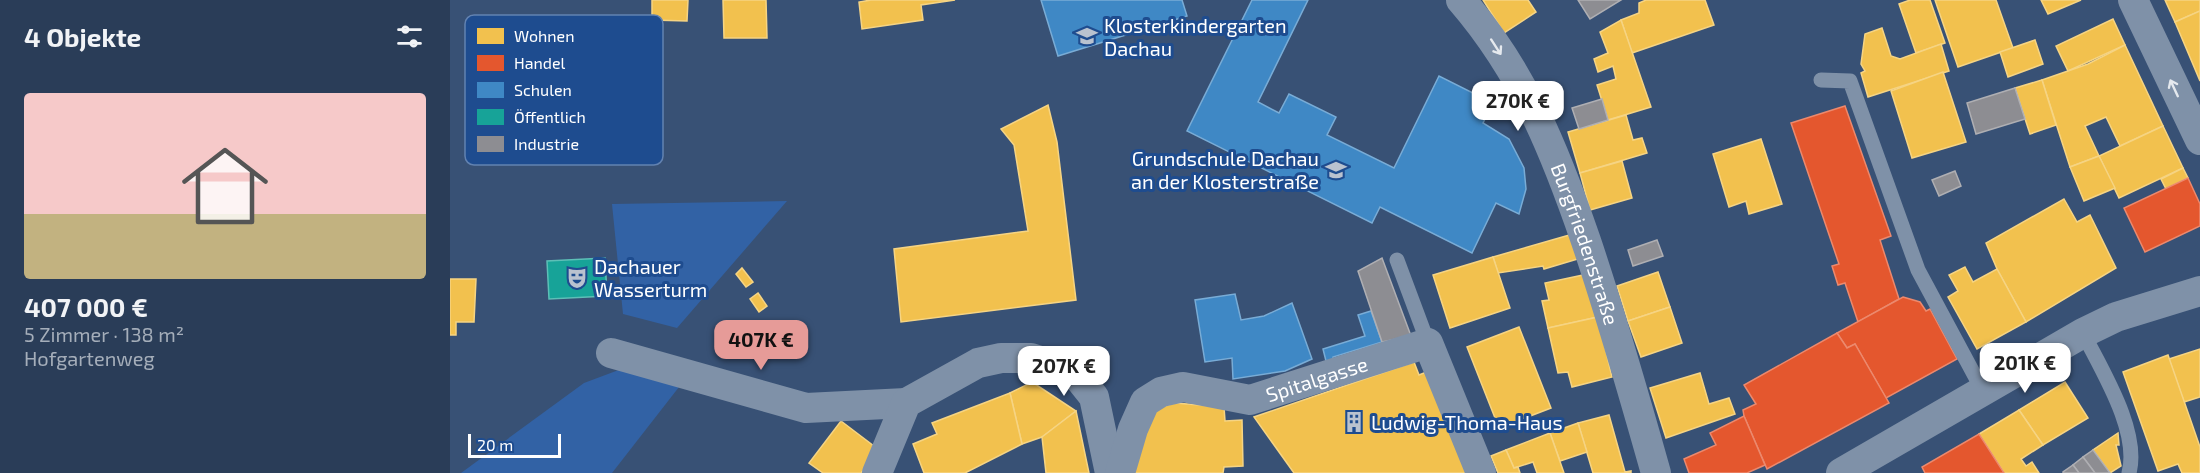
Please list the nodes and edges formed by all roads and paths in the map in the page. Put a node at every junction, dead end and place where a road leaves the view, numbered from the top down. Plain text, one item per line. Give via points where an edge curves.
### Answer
1 (1461, 0) edge
2 (2133, 0) edge
3 (1821, 80) dead end
4 (2200, 140) edge
5 (1397, 260) dead end
6 (2200, 291) edge
7 (2083, 333) junction
8 (1428, 343) junction
9 (611, 353) dead end
10 (1983, 391) junction
11 (906, 403) junction
12 (876, 473) edge
13 (1110, 473) edge
14 (1120, 473) edge
15 (1481, 473) edge
16 (1656, 473) edge
17 (1840, 473) edge
18 (2129, 473) edge

1 -> 16 street, Burgfriedenstraße via 1519,82 1551,144 1621,347
4 -> 2 street
3 - 10 lane via 1850,81 1918,270
5 - 8 lane
6 - 7 street via 2116,317
7 - 10 street
7 - 18 lane via 2128,432 2133,458
8 - 14 street, Spitalgasse via 1250,400 1183,387 1161,392 1145,402
8 - 15 street
9 - 11 street via 806,408
10 - 17 street
11 - 12 street
11 - 13 street via 978,363 1001,358 1031,358 1074,372 1094,397

